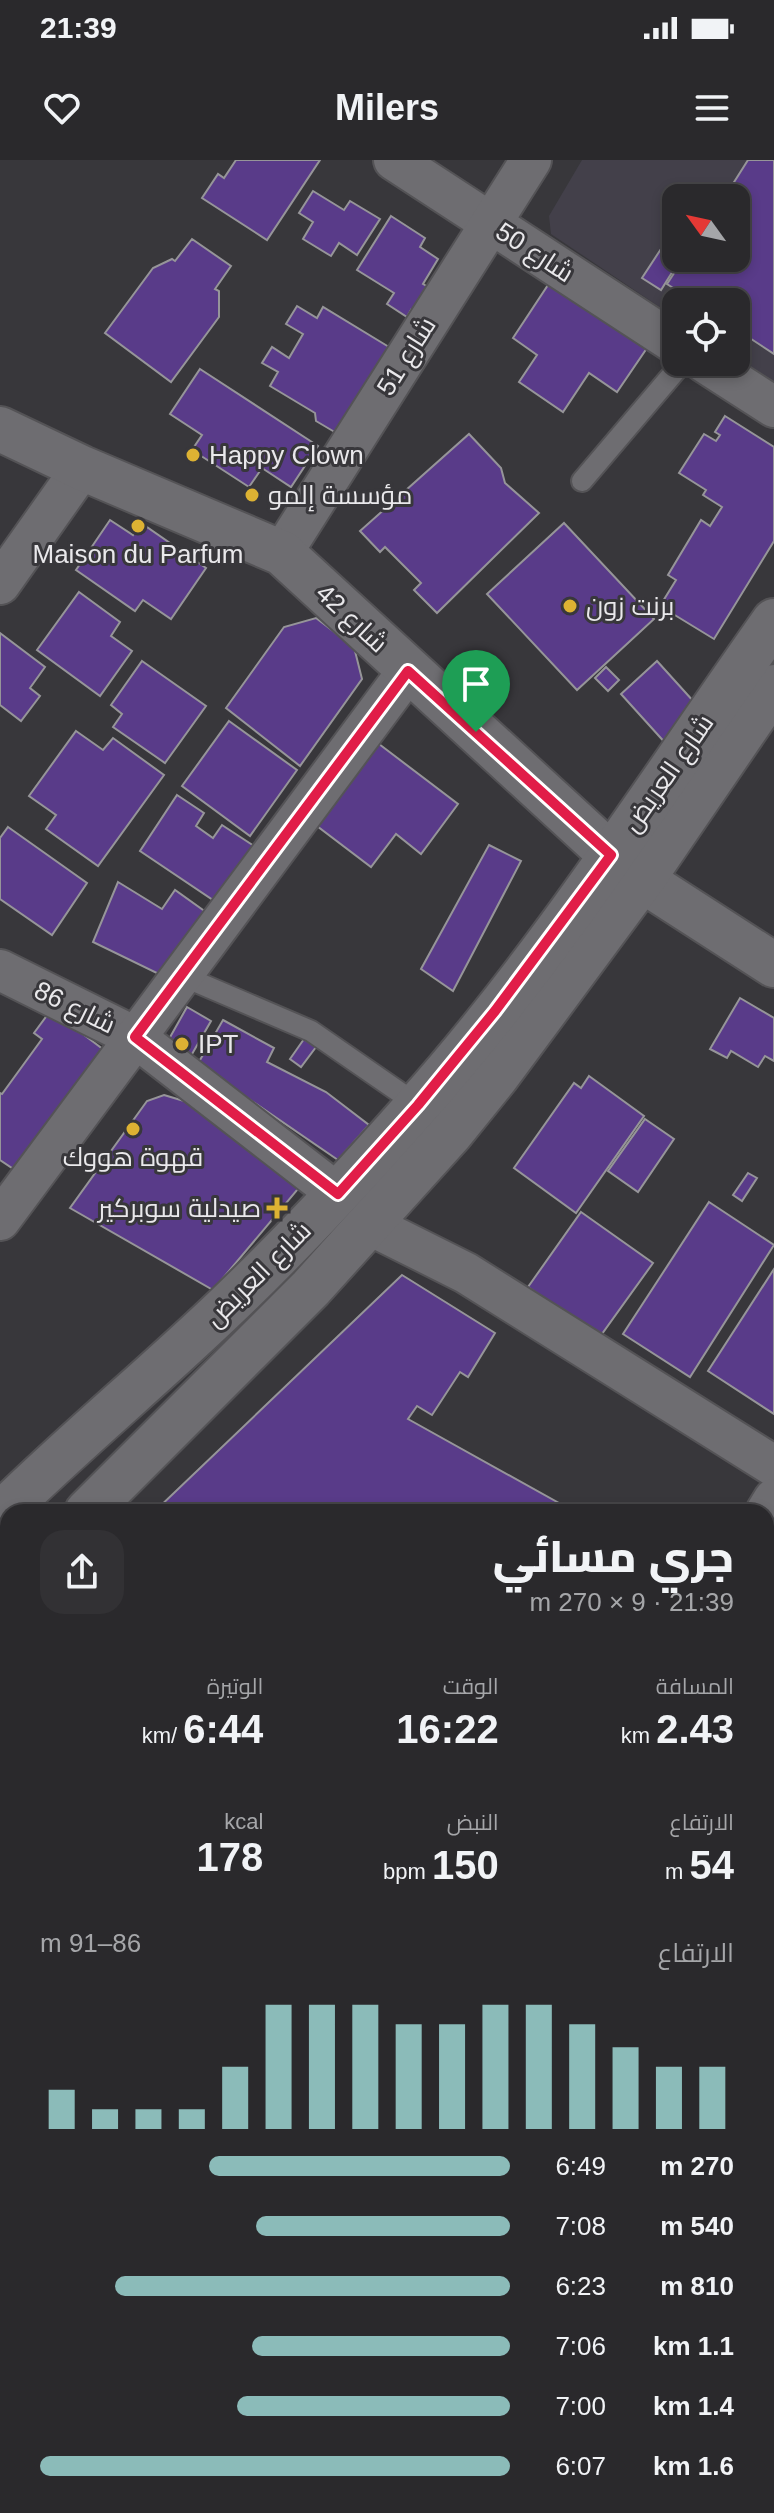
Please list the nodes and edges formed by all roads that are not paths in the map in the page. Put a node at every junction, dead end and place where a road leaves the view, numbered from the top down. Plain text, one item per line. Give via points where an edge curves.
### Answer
1 (394, 160) edge
2 (531, 160) edge
3 (489, 222) junction
4 (662, 335) edge
5 (671, 376) edge
6 (726, 376) edge
7 (774, 407) edge
8 (0, 429) edge
9 (82, 468) junction
10 (582, 481) dead end
11 (282, 553) junction
12 (0, 584) edge
13 (774, 621) edge
14 (408, 671) junction
15 (774, 687) edge
16 (627, 867) junction
17 (774, 965) edge
18 (0, 970) edge
19 (180, 975) junction
20 (135, 1037) junction
21 (418, 1105) junction
22 (338, 1194) junction
23 (0, 1220) edge
24 (370, 1225) junction
25 (774, 1466) edge
26 (12, 1504) edge
27 (95, 1504) edge

1 - 3 street, شارع 50
2 - 3 street, شارع 51
3 - 4 street, شارع 50
3 - 11 street, شارع 51
5 - 10 lane
6 - 7 street
8 - 9 main road, شارع 42
9 - 11 main road, شارع 42
9 - 12 street
11 - 14 main road, شارع 42
13 - 16 main road, شارع العريض
14 - 16 main road, شارع 42
14 - 19 street
15 - 16 main road, شارع العريض
16 - 17 main road, شارع 42
16 - 21 main road, شارع العريض via 495,1011
16 - 24 main road, شارع العريض via 497,1076
18 - 20 street, شارع 86
19 - 20 street
19 - 21 lane via 311,1031
20 - 22 street, شارع 86
20 - 23 street
21 - 22 main road, شارع العريض
22 - 26 main road, شارع العريض via 229,1304
24 - 25 street via 466,1273
24 - 27 main road, شارع العريض

